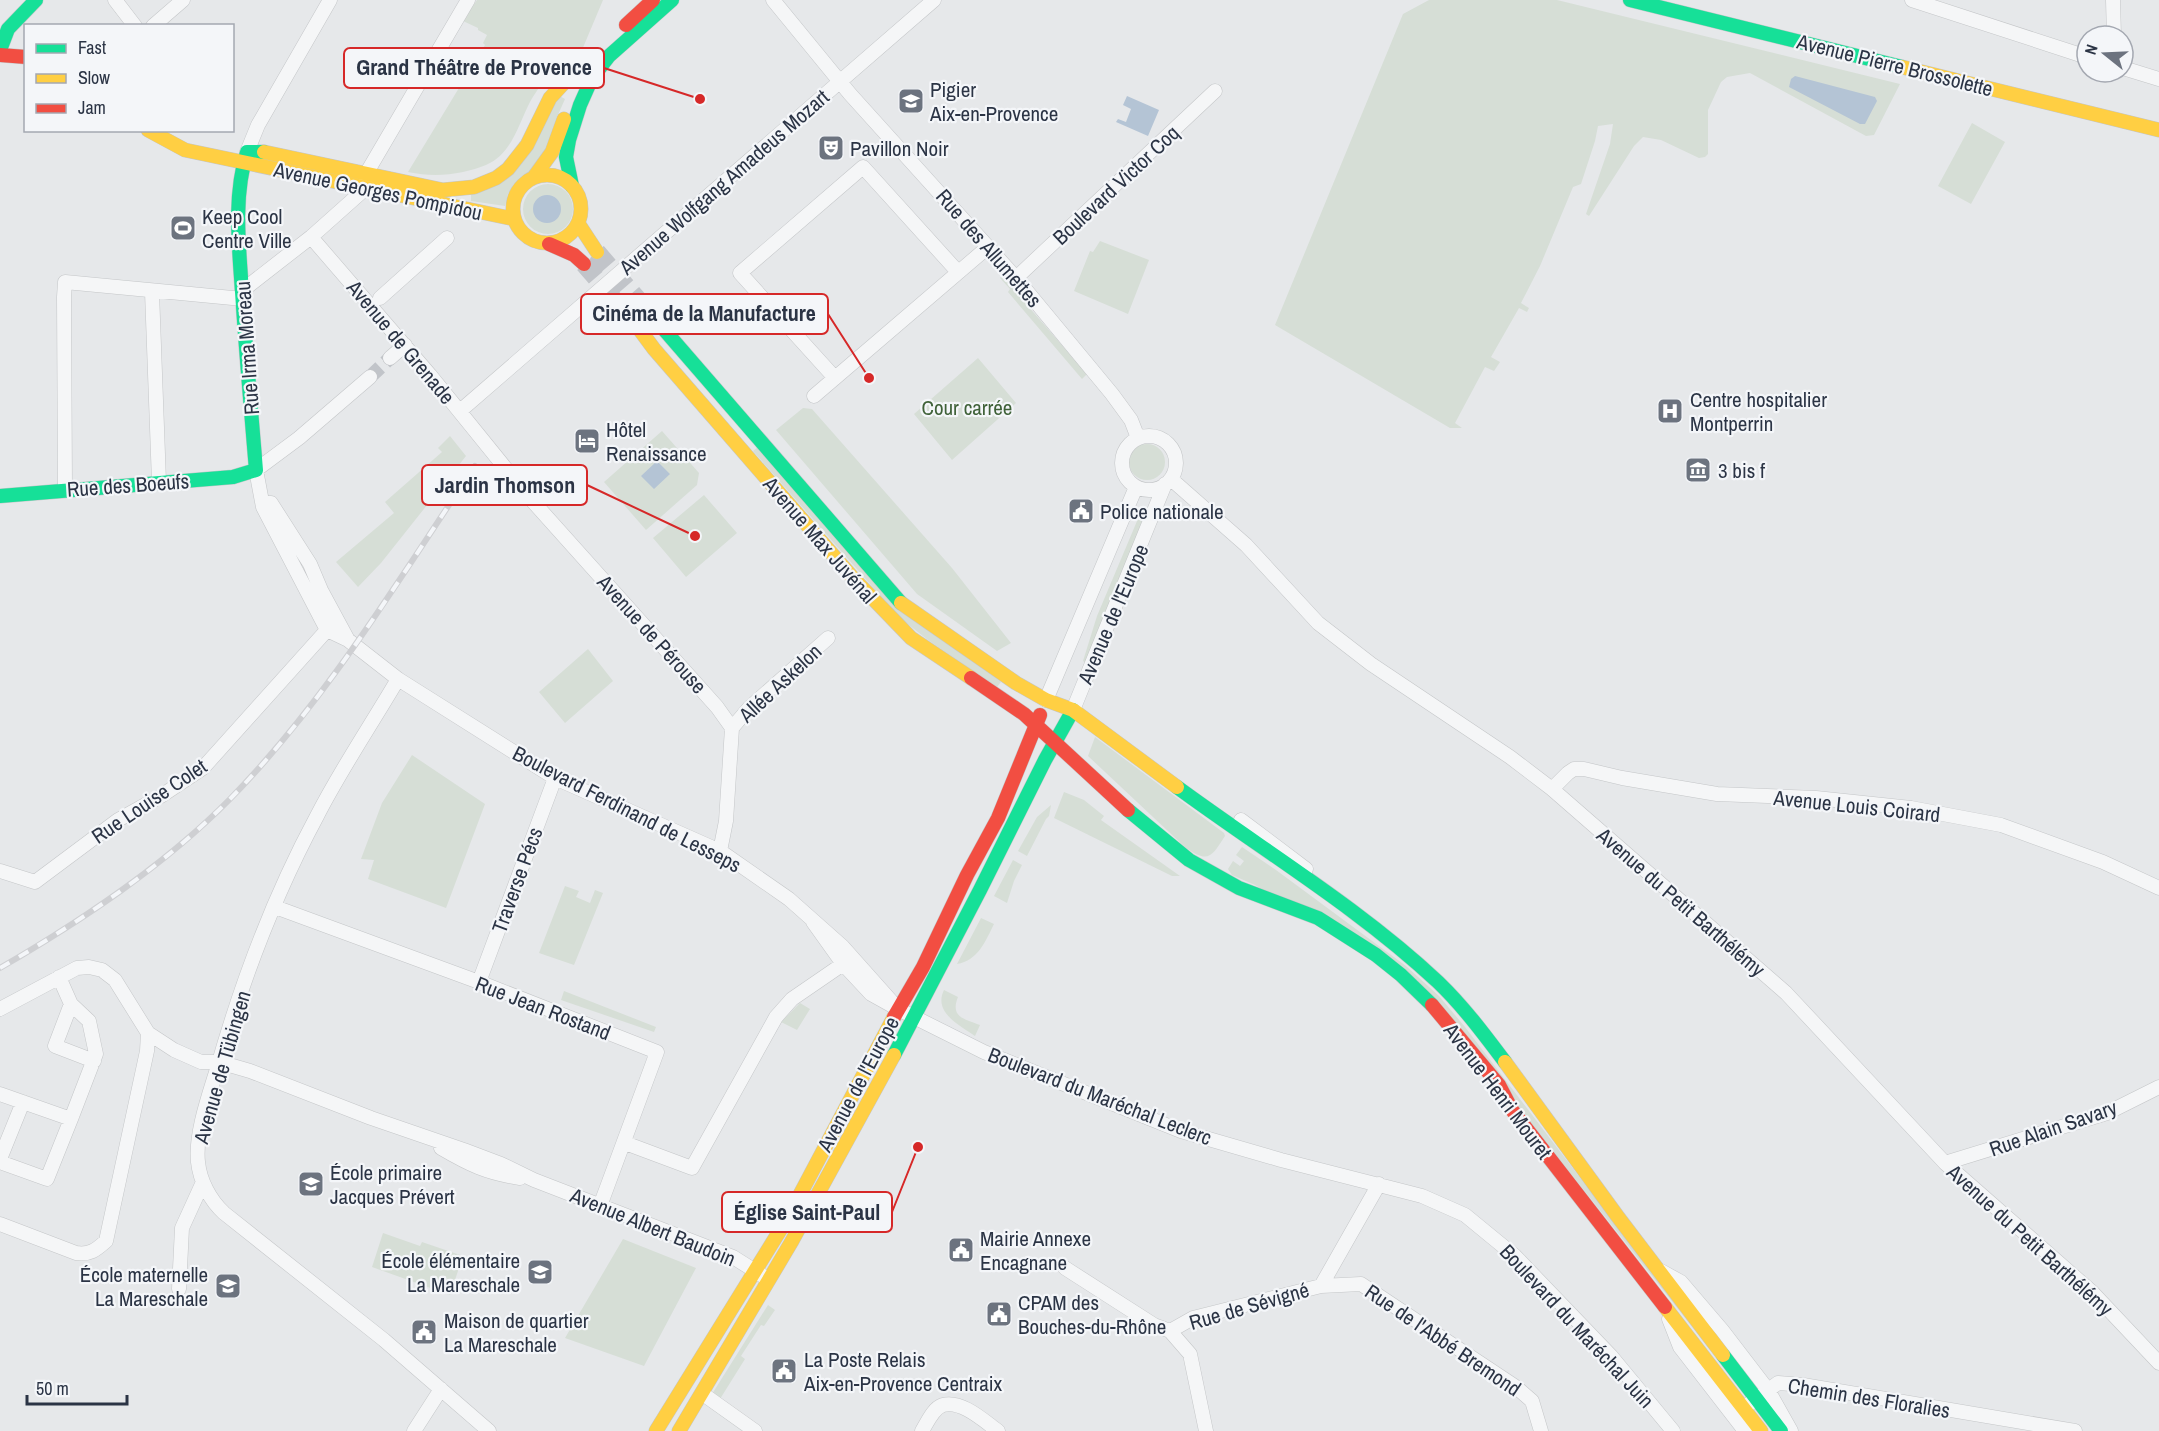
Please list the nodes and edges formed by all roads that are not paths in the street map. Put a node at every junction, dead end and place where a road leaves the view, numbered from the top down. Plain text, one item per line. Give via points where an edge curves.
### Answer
1 (22, 0) edge
2 (36, 0) edge
3 (183, 0) edge
4 (330, 0) edge
5 (468, 0) edge
6 (653, 0) edge
7 (672, 0) edge
8 (773, 0) edge
9 (934, 0) edge
10 (1630, 0) edge
11 (1912, 0) edge
12 (2113, 0) edge
13 (116, 1) edge
14 (3, 15) edge
15 (133, 24) edge
16 (155, 24) edge
17 (2114, 24) edge
18 (0, 52) edge
19 (2075, 53) edge
20 (24, 57) edge
21 (589, 63) junction
22 (2135, 72) edge
23 (2159, 79) edge
24 (840, 82) junction
25 (1215, 91) dead end
26 (2159, 130) edge
27 (152, 132) edge
28 (244, 157) junction
29 (366, 174) junction
30 (534, 177) junction
31 (572, 186) junction
32 (366, 188) junction
33 (514, 219) junction
34 (579, 223) junction
35 (311, 237) junction
36 (447, 238) dead end
37 (549, 244) junction
38 (988, 247) junction
39 (597, 252) tunnel mouth
40 (584, 264) tunnel mouth
41 (958, 272) junction
42 (1016, 278) junction
43 (152, 291) junction
44 (243, 295) junction
45 (380, 297) dead end
46 (648, 311) tunnel mouth
47 (634, 322) tunnel mouth
48 (405, 345) junction
49 (390, 358) tunnel mouth
50 (370, 376) tunnel mouth
51 (835, 378) junction
52 (814, 396) dead end
53 (460, 411) junction
54 (1131, 420) junction
55 (1152, 436) junction
56 (1138, 438) junction
57 (490, 448) joint
58 (256, 470) junction
59 (1168, 481) junction
60 (159, 482) junction
61 (1136, 487) junction
62 (65, 490) junction
63 (0, 496) edge
64 (263, 503) junction
65 (327, 630) junction
66 (828, 638) dead end
67 (348, 640) junction
68 (398, 679) junction
69 (1046, 700) junction
70 (1072, 710) junction
71 (1035, 725) junction
72 (732, 728) junction
73 (1054, 741) junction
74 (555, 778) junction
75 (1552, 789) junction
76 (1241, 820) dead end
77 (720, 851) junction
78 (0, 871) edge
79 (2159, 888) edge
80 (275, 907) junction
81 (813, 922) junction
82 (1408, 955) junction
83 (843, 964) junction
84 (59, 977) junction
85 (479, 982) junction
86 (71, 1004) junction
87 (0, 1009) edge
88 (898, 1009) junction
89 (914, 1017) junction
90 (148, 1033) junction
91 (94, 1061) junction
92 (219, 1062) junction
93 (2159, 1087) edge
94 (0, 1094) edge
95 (23, 1102) junction
96 (71, 1119) junction
97 (625, 1143) junction
98 (0, 1160) edge
99 (1944, 1162) junction
100 (203, 1182) junction
101 (1379, 1184) junction
102 (600, 1206) junction
103 (0, 1224) edge
104 (1065, 1268) dead end
105 (755, 1271) junction
106 (1661, 1271) junction
107 (769, 1280) junction
108 (1321, 1286) junction
109 (179, 1289) dead end
110 (1664, 1306) junction
111 (1170, 1331) junction
112 (2159, 1363) edge
113 (441, 1389) junction
114 (1768, 1390) junction
115 (703, 1394) junction
116 (1756, 1399) junction
117 (1743, 1408) junction
118 (414, 1431) edge
119 (489, 1431) edge
120 (656, 1431) edge
121 (679, 1431) edge
122 (756, 1431) edge
123 (922, 1431) edge
124 (998, 1431) edge
125 (1206, 1431) edge
126 (1540, 1431) edge
127 (1673, 1431) edge
128 (1745, 1431) edge
129 (1761, 1431) edge
130 (1780, 1431) edge
131 (1791, 1431) edge
132 (2075, 1431) edge

1 - 14 main road
2 - 18 main road via 9,29
3 - 16 street
4 - 28 street, Rue Irma Moreau via 258,125
5 - 29 street
6 - 21 main road
7 - 31 main road via 609,56 592,78 569,140 566,157
8 - 24 street, Rue des Allumettes
9 - 24 street, Avenue Wolfgang Amadeus Mozart
10 - 26 main road, Avenue Pierre Brossolette
11 - 19 street
12 - 17 street
13 - 15 street
18 - 20 main road
21 - 29 main road, Avenue Georges Pompidou via 574,72 550,98 527,145 496,178 474,187 443,190
21 - 30 main road via 576,86 552,152
22 - 23 street
24 - 38 street, Rue des Allumettes
24 - 53 street, Avenue Wolfgang Amadeus Mozart
25 - 42 street, Boulevard Victor Coq
27 - 28 main road via 185,150
28 - 29 main road, Avenue Georges Pompidou via 264,152
28 - 32 main road, Avenue Georges Pompidou
28 - 44 main road, Rue Irma Moreau via 240,178
29 - 32 street
30 - 31 main road via 554,175
30 - 33 main road via 516,194
31 - 34 main road via 581,203
32 - 33 main road, Avenue Georges Pompidou
32 - 35 street
33 - 37 main road via 524,235
34 - 37 main road via 561,241
34 - 39 main road
35 - 44 street
35 - 48 street, Avenue de Grenade
36 - 45 street
37 - 40 main road
38 - 41 street
38 - 42 street, Rue des Allumettes
41 - 51 street
41 - 51 street via 863,167 748,265 740,273
42 - 54 street, Rue des Allumettes
43 - 44 street
43 - 60 street
43 - 62 street via 65,282
44 - 58 main road, Rue Irma Moreau
46 - 69 main road, Avenue Max Juvénal via 902,603
47 - 71 main road, Avenue Max Juvénal via 892,621
48 - 49 street
48 - 53 street, Avenue de Grenade
50 - 58 street
51 - 52 street
53 - 57 street, Avenue de Grenade
54 - 55 street, Rue des Allumettes
54 - 56 street, Rue des Allumettes
55 - 56 street
55 - 59 street via 1167,443 1173,451 1175,470
56 - 61 street via 1122,460 1126,477
57 - 72 street, Avenue de Pérouse via 549,520 717,706
58 - 60 main road, Rue des Boeufs via 233,477
58 - 64 street, Rue Irma Moreau
59 - 61 street via 1151,490
59 - 70 street, Avenue de l'Europe
59 - 75 street, Avenue du Petit Barthélémy via 1246,545 1318,623
60 - 62 main road, Rue des Boeufs
61 - 69 street, Avenue de l'Europe
62 - 63 main road, Rue des Boeufs
64 - 65 street, Rue Irma Moreau
64 - 67 street via 272,503 310,564
65 - 67 street
65 - 78 street, Rue Louise Colet via 203,768 118,820 35,882
66 - 72 street, Allée Askelon
67 - 68 street, Boulevard Ferdinand de Lesseps
68 - 74 street, Boulevard Ferdinand de Lesseps
68 - 80 street, Avenue de Tübingen via 317,816
69 - 70 main road, Avenue Max Juvénal
69 - 71 main road, Avenue de l'Europe
70 - 73 main road, Avenue de l'Europe
70 - 82 main road, Avenue Henri Mouret
71 - 73 main road, Avenue Max Juvénal
71 - 88 main road, Avenue de l'Europe via 998,818
72 - 77 street via 726,821
73 - 89 main road, Avenue de l'Europe
73 - 110 main road, Avenue Henri Mouret via 1108,793 1189,860 1239,888 1318,918 1401,975 1499,1085 1512,1110
74 - 77 street, Boulevard Ferdinand de Lesseps
74 - 85 street, Traverse Pécs
75 - 79 street, Avenue Louis Coirard via 1574,769 1584,769 1717,794 1816,798 1911,808 2001,825 2103,861
75 - 99 street, Avenue du Petit Barthélémy via 1786,993
76 - 82 street via 1398,940
77 - 81 street, Boulevard Ferdinand de Lesseps via 789,899
80 - 85 street, Rue Jean Rostand
80 - 92 street, Avenue de Tübingen
81 - 83 street, Boulevard Ferdinand de Lesseps
81 - 88 street, Boulevard Ferdinand de Lesseps via 842,946
82 - 106 main road, Avenue Henri Mouret via 1464,1010
83 - 88 street, Boulevard Ferdinand de Lesseps via 871,994
83 - 97 street via 792,999 776,1017 692,1168
84 - 86 street
84 - 87 street
84 - 90 street via 77,968 102,970 115,980
85 - 97 street, Rue Jean Rostand via 657,1052
86 - 91 street via 89,1021
86 - 91 street via 55,1046
88 - 89 street, Boulevard du Maréchal Leclerc
88 - 105 main road, Avenue de l'Europe
89 - 101 street, Boulevard du Maréchal Leclerc via 984,1052 1181,1131
89 - 107 main road, Avenue de l'Europe
90 - 92 street, Avenue Albert Baudoin via 201,1062
90 - 103 street via 106,1241 85,1255
91 - 96 street
92 - 100 street, Avenue de Tübingen via 199,1141
92 - 102 street, Avenue Albert Baudoin via 421,1136 471,1166 534,1180
93 - 99 street, Rue Alain Savary via 2107,1113
94 - 95 street
95 - 96 street
95 - 98 street
96 - 98 street via 47,1179
97 - 102 street, Rue Jean Rostand
99 - 112 street, Avenue du Petit Barthélémy via 2092,1292
100 - 109 street via 182,1228
100 - 113 street, Avenue de Tübingen via 217,1207
101 - 108 street, Rue de Sévigné
101 - 127 street, Boulevard du Maréchal Juin via 1422,1196 1465,1215 1515,1256 1611,1356
102 - 105 street, Avenue Albert Baudoin via 733,1257
104 - 111 street
105 - 107 street, Avenue Albert Baudoin
105 - 120 main road, Avenue de l'Europe
106 - 114 street, Avenue Henri Mouret via 1692,1294
106 - 116 main road, Avenue Henri Mouret
107 - 115 main road, Avenue de l'Europe
108 - 111 street, Rue de Sévigné via 1193,1318
108 - 126 street, Rue de l'Abbé Bremond via 1361,1284 1389,1302 1532,1401
110 - 117 main road, Avenue Henri Mouret
110 - 128 street via 1680,1347
111 - 125 street via 1190,1354
113 - 118 street
113 - 119 street, Avenue de Tübingen
114 - 116 street, Chemin des Floralies
114 - 131 street, Avenue Henri Mouret
114 - 132 street, Chemin des Floralies via 1778,1383 1803,1385
115 - 121 main road, Avenue de l'Europe
115 - 122 street
116 - 117 street, Chemin des Floralies
116 - 130 main road, Avenue Henri Mouret
117 - 129 main road, Avenue Henri Mouret
123 - 124 street via 942,1406 964,1408

